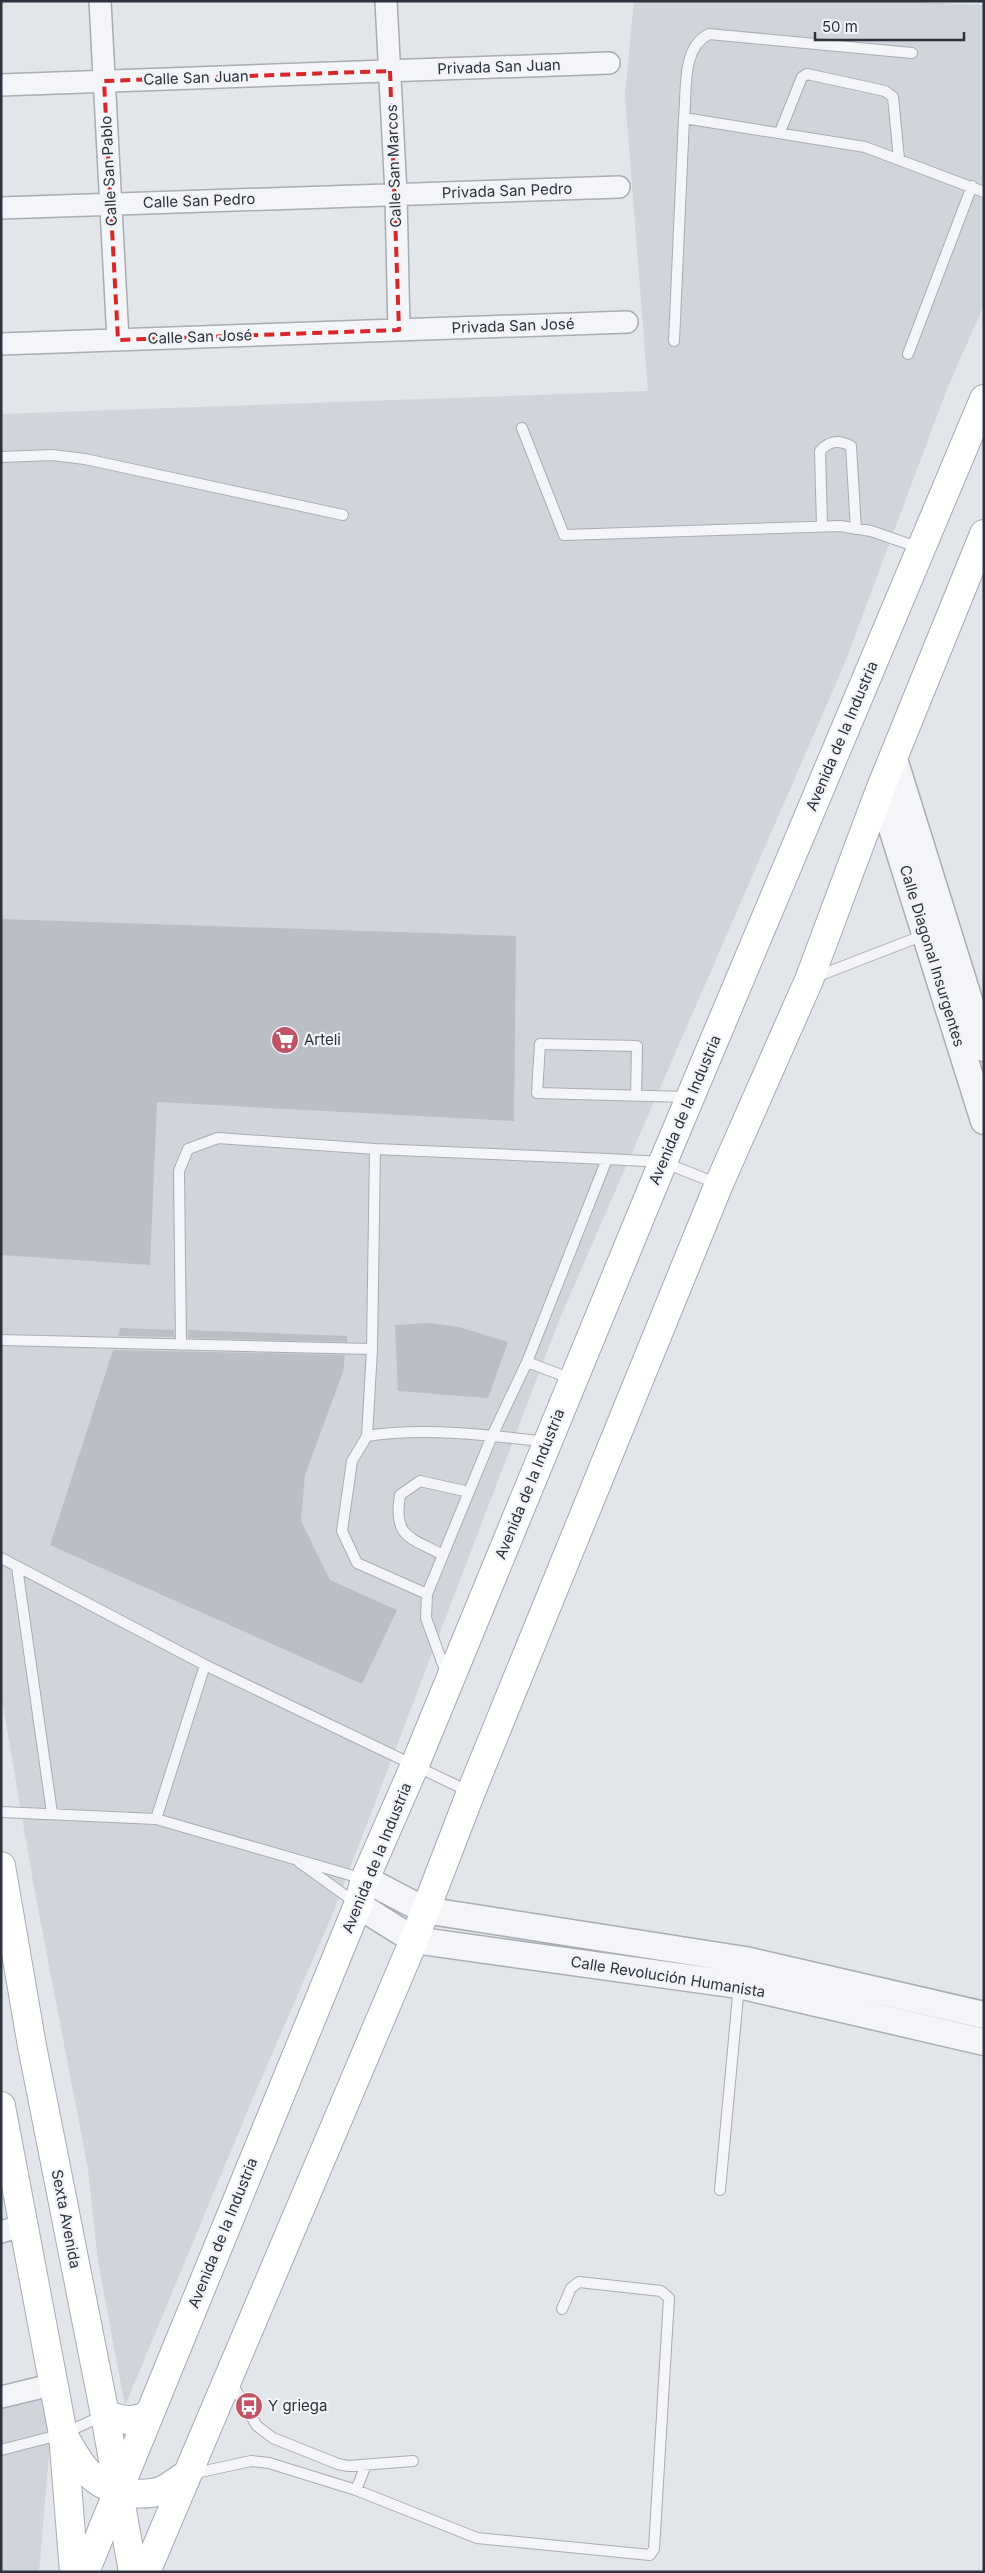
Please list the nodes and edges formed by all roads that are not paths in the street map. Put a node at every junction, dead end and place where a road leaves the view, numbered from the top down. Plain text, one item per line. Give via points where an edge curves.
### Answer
1 (100, 1) edge
2 (386, 1) edge
3 (912, 53) dead end
4 (609, 62) dead end
5 (390, 71) junction
6 (104, 81) junction
7 (1, 85) edge
8 (684, 118) junction
9 (780, 132) junction
10 (899, 159) junction
11 (972, 186) junction
12 (618, 187) dead end
13 (984, 192) edge
14 (396, 194) junction
15 (111, 204) junction
16 (1, 208) edge
17 (627, 322) dead end
18 (399, 330) junction
19 (118, 340) junction
20 (674, 341) dead end
21 (1, 344) edge
22 (908, 354) dead end
23 (984, 399) edge
24 (522, 428) dead end
25 (1, 456) edge
26 (343, 515) dead end
27 (822, 527) junction
28 (856, 529) junction
29 (984, 534) edge
30 (921, 548) junction
31 (894, 759) junction
32 (880, 790) junction
33 (924, 935) junction
34 (809, 980) junction
35 (984, 1048) edge
36 (636, 1096) junction
37 (690, 1097) junction
38 (984, 1121) edge
39 (375, 1149) junction
40 (607, 1159) junction
41 (663, 1162) junction
42 (719, 1184) junction
43 (1, 1340) edge
44 (181, 1345) junction
45 (372, 1349) junction
46 (527, 1362) junction
47 (573, 1380) junction
48 (367, 1436) junction
49 (492, 1436) junction
50 (547, 1442) junction
51 (469, 1492) junction
52 (443, 1555) junction
53 (1, 1558) edge
54 (17, 1567) junction
55 (427, 1594) junction
56 (205, 1665) junction
57 (449, 1681) junction
58 (414, 1767) junction
59 (471, 1792) junction
60 (1, 1812) edge
61 (52, 1813) junction
62 (156, 1819) junction
63 (292, 1857) junction
64 (1, 1866) edge
65 (361, 1892) junction
66 (424, 1910) junction
67 (414, 1940) junction
68 (742, 1972) junction
69 (984, 2015) edge
70 (984, 2042) edge
71 (1, 2106) edge
72 (720, 2190) dead end
73 (13, 2228) edge
74 (562, 2309) dead end
75 (228, 2377) junction
76 (54, 2384) junction
77 (1, 2397) edge
78 (150, 2413) junction
79 (105, 2415) junction
80 (63, 2434) junction
81 (1, 2450) edge
82 (413, 2461) dead end
83 (366, 2465) junction
84 (186, 2475) junction
85 (356, 2490) junction
86 (118, 2491) junction
87 (74, 2572) edge
88 (85, 2572) edge
89 (133, 2572) edge
90 (146, 2572) edge

1 - 6 street, Calle San Pablo
2 - 5 street, Calle San Marcos
3 - 8 lane via 709,34 700,39 690,56
4 - 5 street, Privada San Juan
5 - 6 street, Calle San Juan
5 - 14 street, Calle San Marcos
6 - 7 street, Calle San Juan
6 - 15 street, Calle San Pablo
8 - 9 lane
8 - 20 lane
9 - 10 lane via 844,142
9 - 10 lane via 802,77 807,74 885,91 893,97
10 - 11 lane
11 - 13 lane
11 - 22 lane
12 - 14 street, Privada San Pedro
14 - 15 street, Calle San Pedro
14 - 18 street, Calle San Marcos
15 - 16 street, Calle San Pedro
15 - 19 street, Calle San Pablo
17 - 18 street, Privada San José
18 - 19 street, Calle San José
19 - 21 street, Calle San José
23 - 30 main road, Avenida de la Industria
24 - 27 lane via 564,535
25 - 26 lane via 52,455 85,459
27 - 28 lane
27 - 28 lane via 820,451 827,444 840,441 851,446
28 - 30 lane
29 - 31 main road
30 - 37 main road, Avenida de la Industria
31 - 32 main road
31 - 35 street, Calle Diagonal Insurgentes
32 - 33 street, Calle Diagonal Insurgentes
32 - 34 main road
33 - 34 lane
33 - 38 street, Calle Diagonal Insurgentes
34 - 42 main road
36 - 36 lane via 637,1046 540,1044 537,1093
36 - 37 lane
37 - 41 main road, Avenida de la Industria
39 - 40 lane
39 - 44 lane via 218,1138 188,1149 179,1170
39 - 45 lane
40 - 41 lane
40 - 46 lane
41 - 42 lane
41 - 47 main road, Avenida de la Industria
42 - 59 main road
43 - 44 lane
44 - 45 lane
45 - 48 lane
46 - 47 lane
46 - 49 lane
47 - 50 main road, Avenida de la Industria
48 - 49 lane via 389,1432
48 - 55 lane via 352,1461 342,1531 357,1563
49 - 50 lane
49 - 51 lane
50 - 57 main road, Avenida de la Industria
51 - 52 lane
51 - 52 lane via 420,1481 400,1495 396,1517 404,1534
52 - 55 lane
53 - 54 lane
54 - 56 lane
54 - 61 lane
55 - 57 lane via 426,1618
56 - 58 lane
56 - 62 lane
57 - 58 main road, Avenida de la Industria
58 - 59 lane
58 - 65 main road, Avenida de la Industria
59 - 66 main road
60 - 61 lane
61 - 62 lane
62 - 63 lane
63 - 65 lane
63 - 65 lane
64 - 79 main road, Sexta Avenida via 32,2046
65 - 66 street, Calle Revolución Humanista
65 - 67 street, Calle Revolución Humanista
65 - 78 main road, Avenida de la Industria
66 - 67 main road
66 - 68 street, Calle Revolución Humanista
67 - 68 street, Calle Revolución Humanista
67 - 75 main road
68 - 69 street, Calle Revolución Humanista
68 - 70 street, Calle Revolución Humanista
68 - 72 lane
71 - 73 main road
73 - 76 main road
74 - 85 lane via 571,2288 579,2282 661,2291 669,2298 654,2549 650,2555 477,2538
75 - 83 lane via 257,2426 273,2438 338,2464
75 - 84 main road
76 - 77 street
76 - 80 main road
78 - 79 main road via 129,2421
78 - 86 main road, Avenida de la Industria
79 - 80 lane
79 - 86 main road, Sexta Avenida
80 - 81 lane
80 - 86 main road via 90,2476
80 - 87 main road
82 - 83 lane
83 - 85 lane
84 - 85 lane via 251,2461 268,2463
84 - 86 main road via 161,2490 138,2494
84 - 90 main road
86 - 88 main road, Avenida de la Industria
86 - 89 main road, Sexta Avenida

